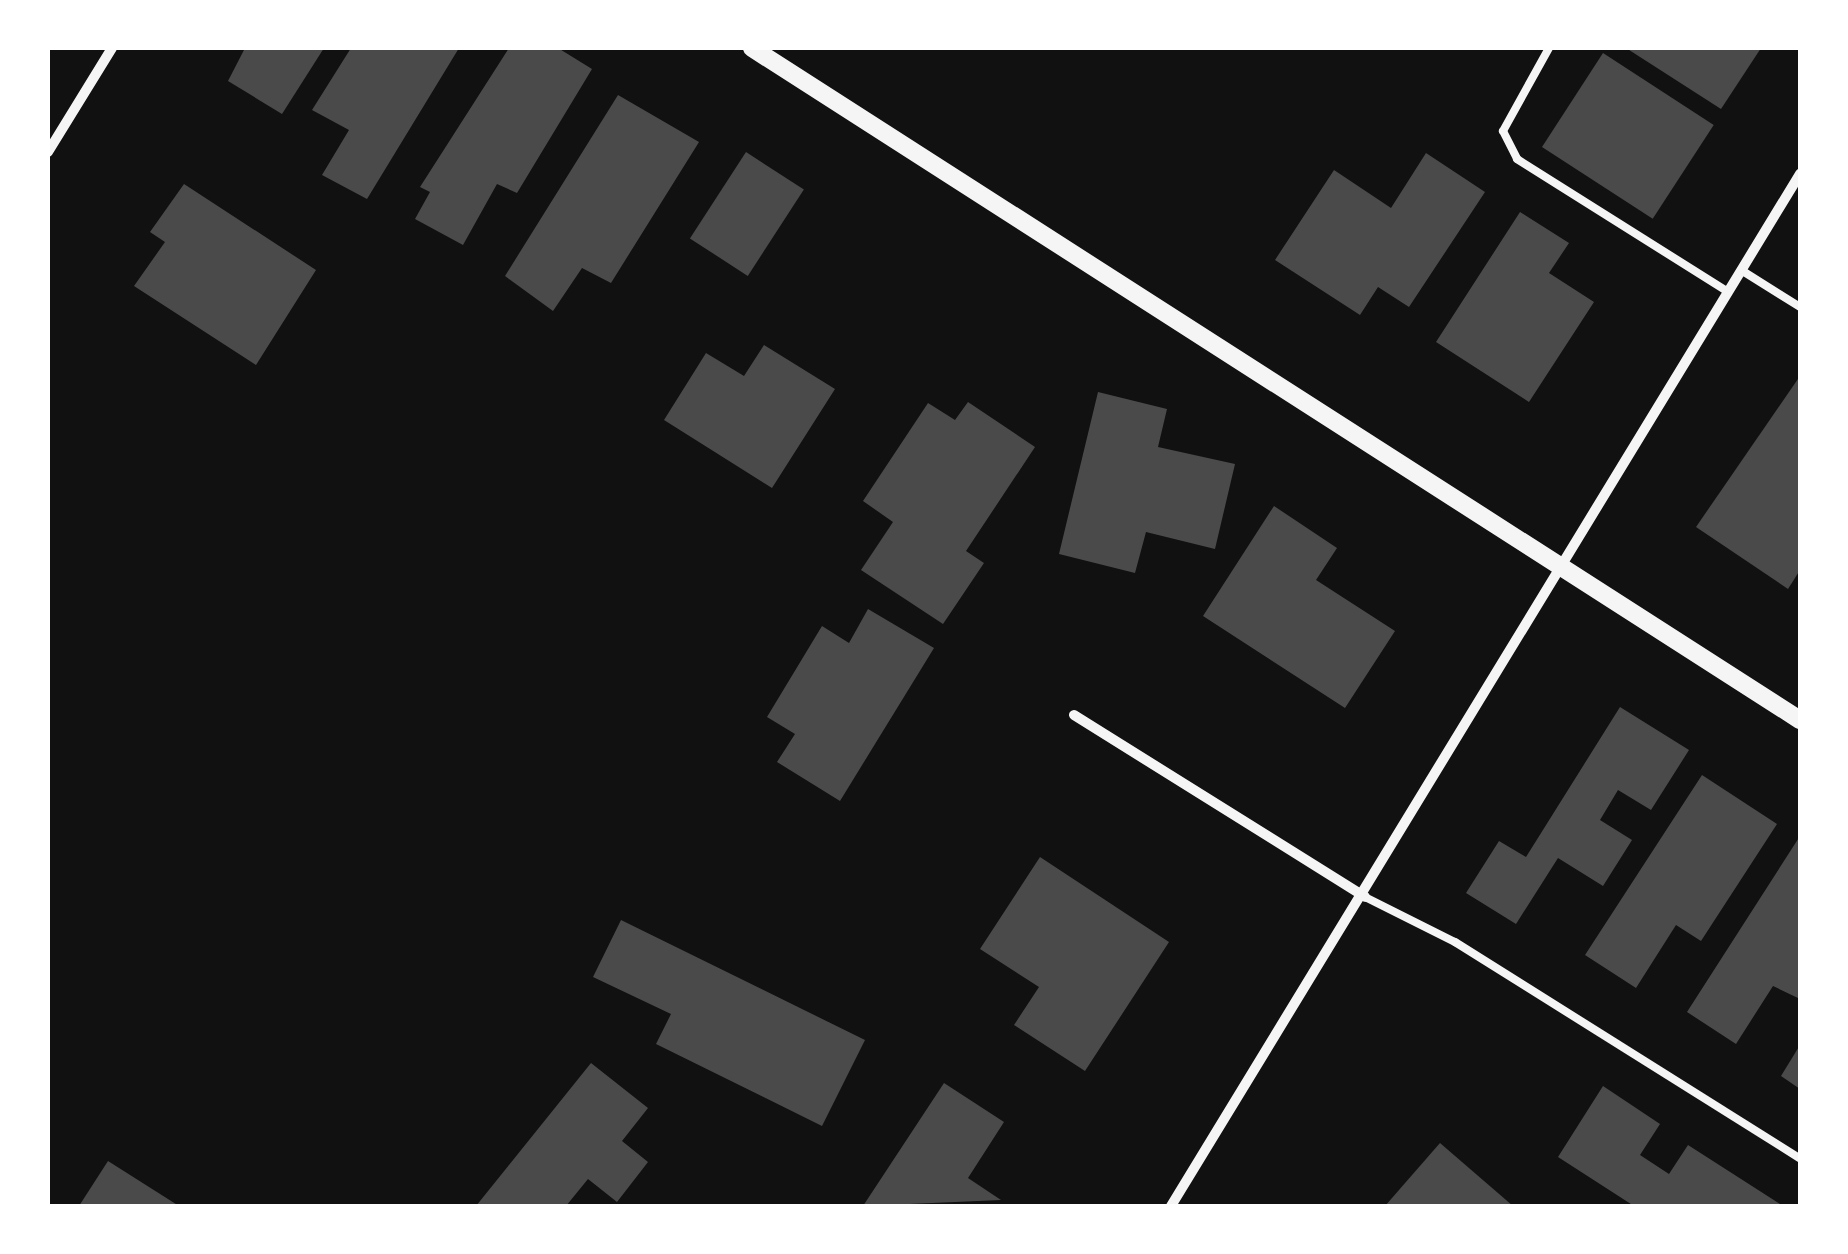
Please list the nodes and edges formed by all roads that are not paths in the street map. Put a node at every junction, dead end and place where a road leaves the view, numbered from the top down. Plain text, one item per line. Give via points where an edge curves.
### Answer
1 (112, 48) edge
2 (752, 48) edge
3 (1549, 48) edge
4 (48, 152) edge
5 (1800, 174) edge
6 (1742, 270) junction
7 (1728, 292) junction
8 (1800, 307) edge
9 (1560, 563) junction
10 (1074, 715) dead end
11 (1800, 720) edge
12 (1365, 897) junction
13 (1800, 1158) edge
14 (1171, 1206) edge

1 - 4 street
2 - 9 street
3 - 7 lane via 1503,130 1517,160
5 - 6 street
6 - 7 street
6 - 8 lane
7 - 9 street
9 - 11 street
9 - 12 street
10 - 12 street
12 - 13 lane via 1455,942
12 - 14 street

